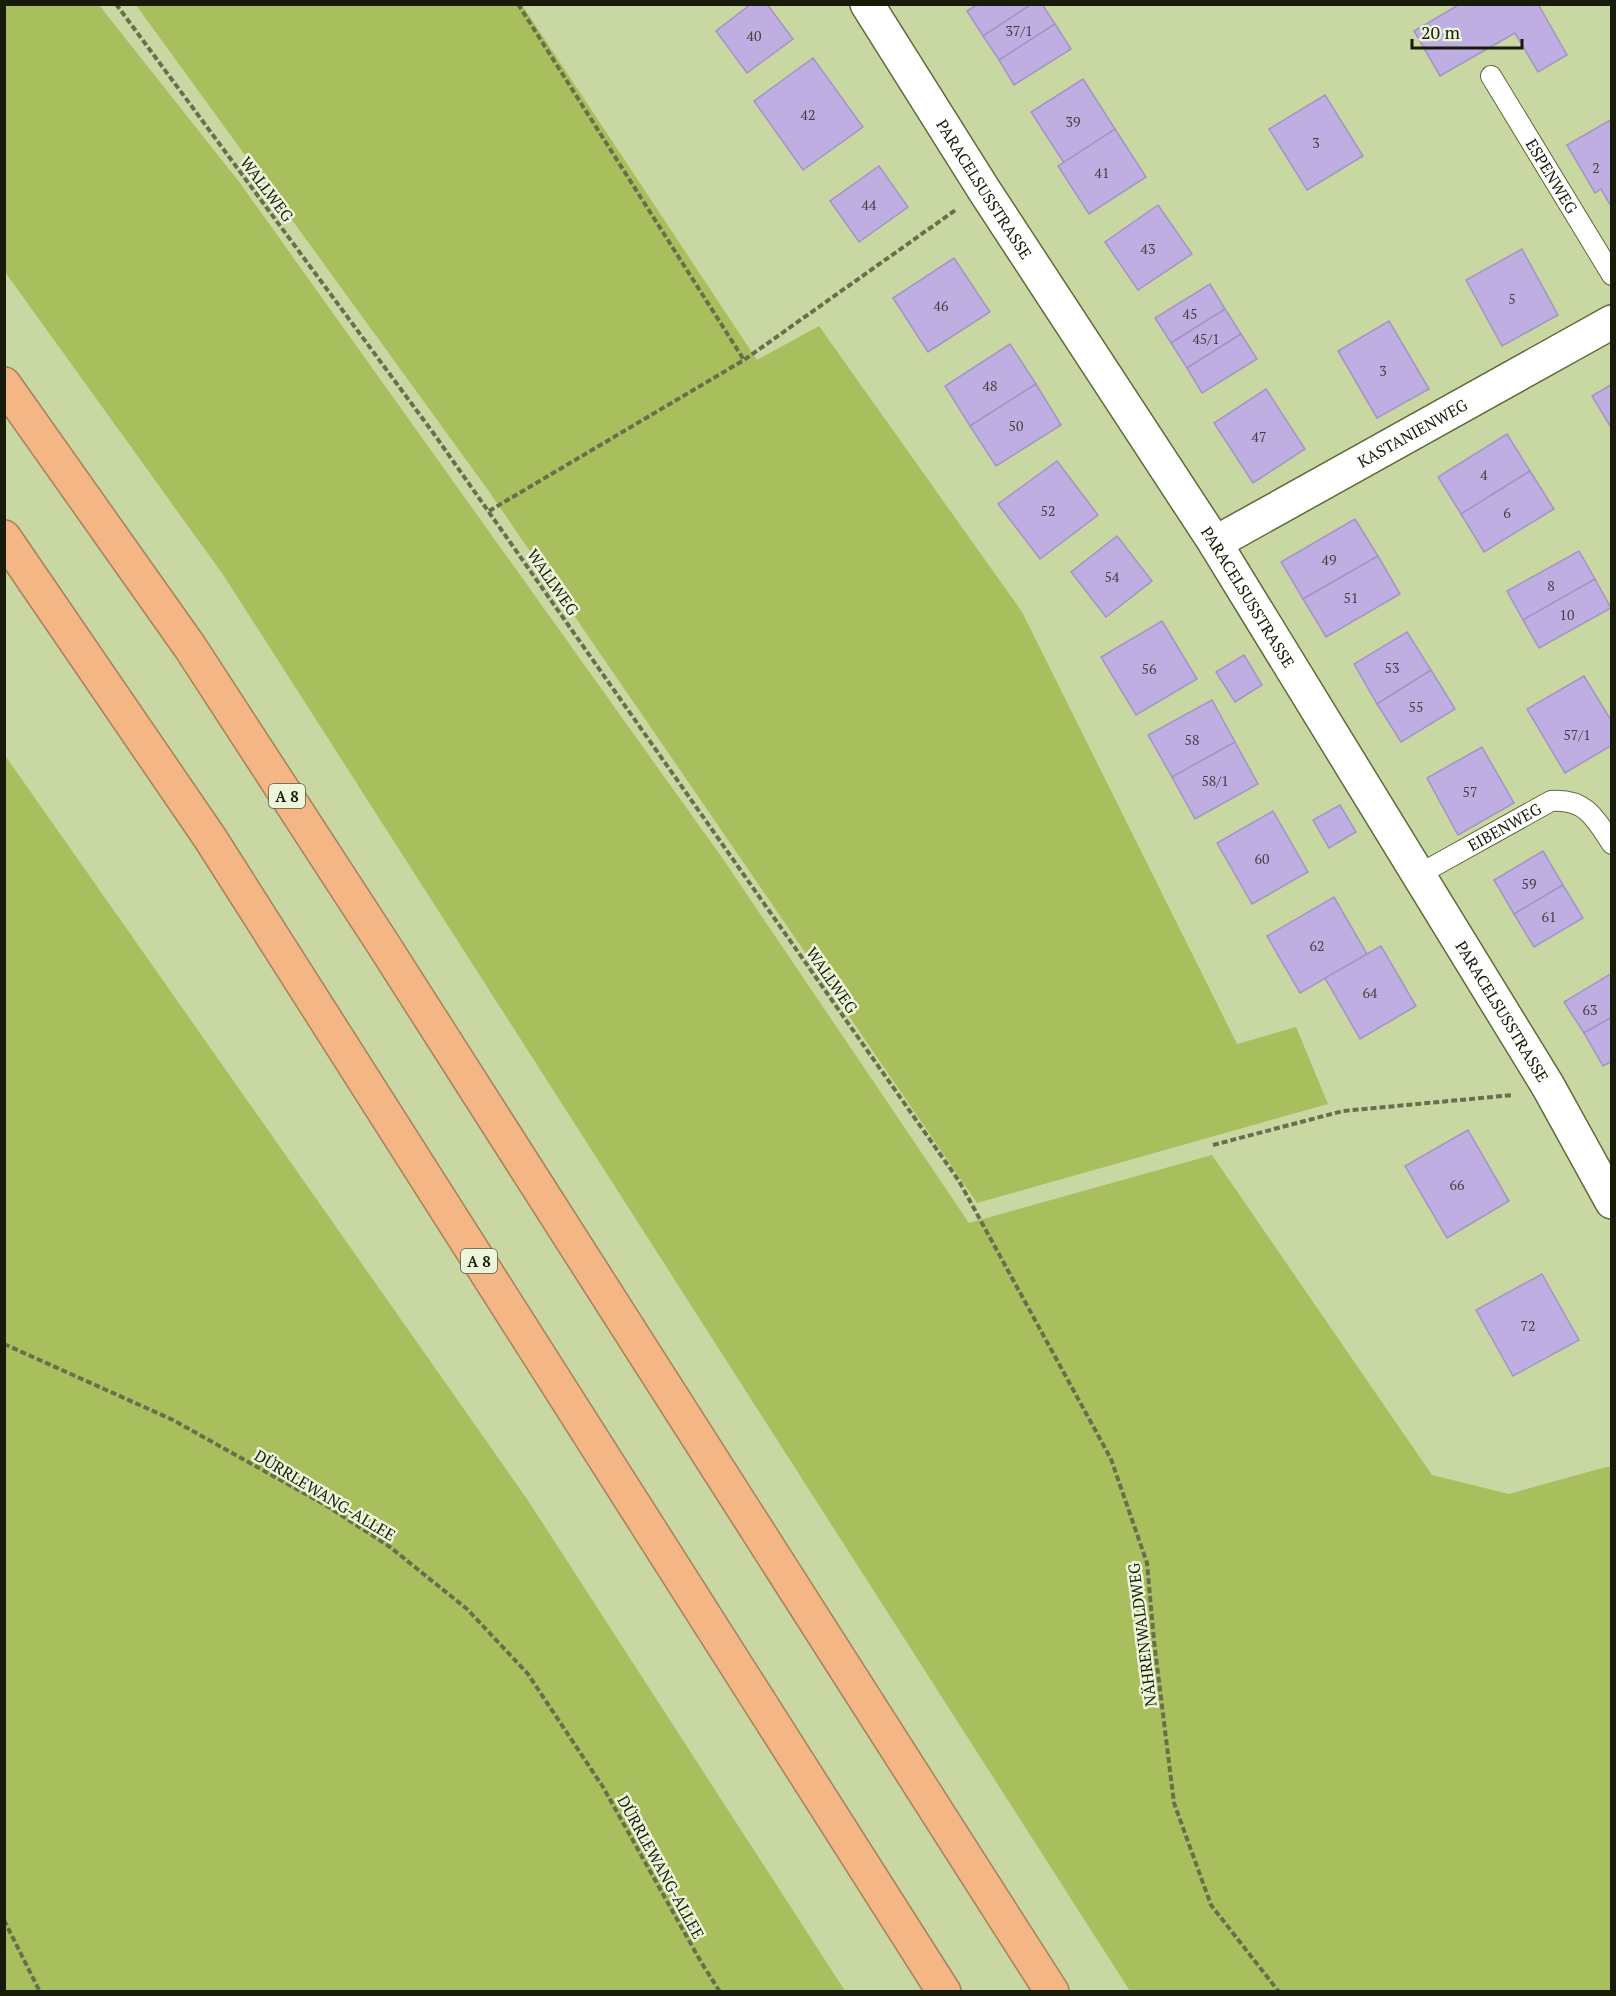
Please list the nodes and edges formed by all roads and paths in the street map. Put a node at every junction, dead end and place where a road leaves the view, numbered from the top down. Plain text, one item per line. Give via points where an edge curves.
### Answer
1 (116, 4) edge
2 (518, 4) edge
3 (867, 4) edge
4 (1491, 76) dead end
5 (984, 190) junction
6 (1611, 275) edge
7 (1611, 322) edge
8 (744, 360) junction
9 (4, 384) edge
10 (489, 511) junction
11 (4, 537) edge
12 (1215, 543) junction
13 (1611, 844) edge
14 (1418, 875) junction
15 (1548, 1086) junction
16 (1213, 1145) dead end
17 (959, 1181) joint
18 (1611, 1202) edge
19 (4, 1344) edge
20 (4, 1920) edge
21 (40, 1992) edge
22 (720, 1992) edge
23 (944, 1992) edge
24 (1052, 1992) edge
25 (1279, 1992) edge

1 - 10 path, WALLWEG
2 - 8 path
3 - 5 street, PARACELSUSSTRASSE
4 - 6 lane, ESPENWEG
5 - 8 path
5 - 12 street, PARACELSUSSTRASSE
7 - 12 street, KASTANIENWEG
8 - 10 path
9 - 24 highway, A 8 via 203,667
10 - 17 path, WALLWEG
11 - 23 highway, A 8 via 210,838
12 - 14 street, PARACELSUSSTRASSE
13 - 14 lane, EIBENWEG via 1584,807 1567,799 1551,801
14 - 15 street, PARACELSUSSTRASSE
15 - 16 path via 1519,1095 1343,1111
15 - 18 street, PARACELSUSSTRASSE
17 - 25 path, NÄHRENWALDWEG via 1111,1459 1147,1563 1174,1803 1211,1905
19 - 22 path, DÜRRLEWANG-ALLEE via 173,1420 327,1506 390,1548 467,1609 528,1674 603,1787
20 - 21 path

